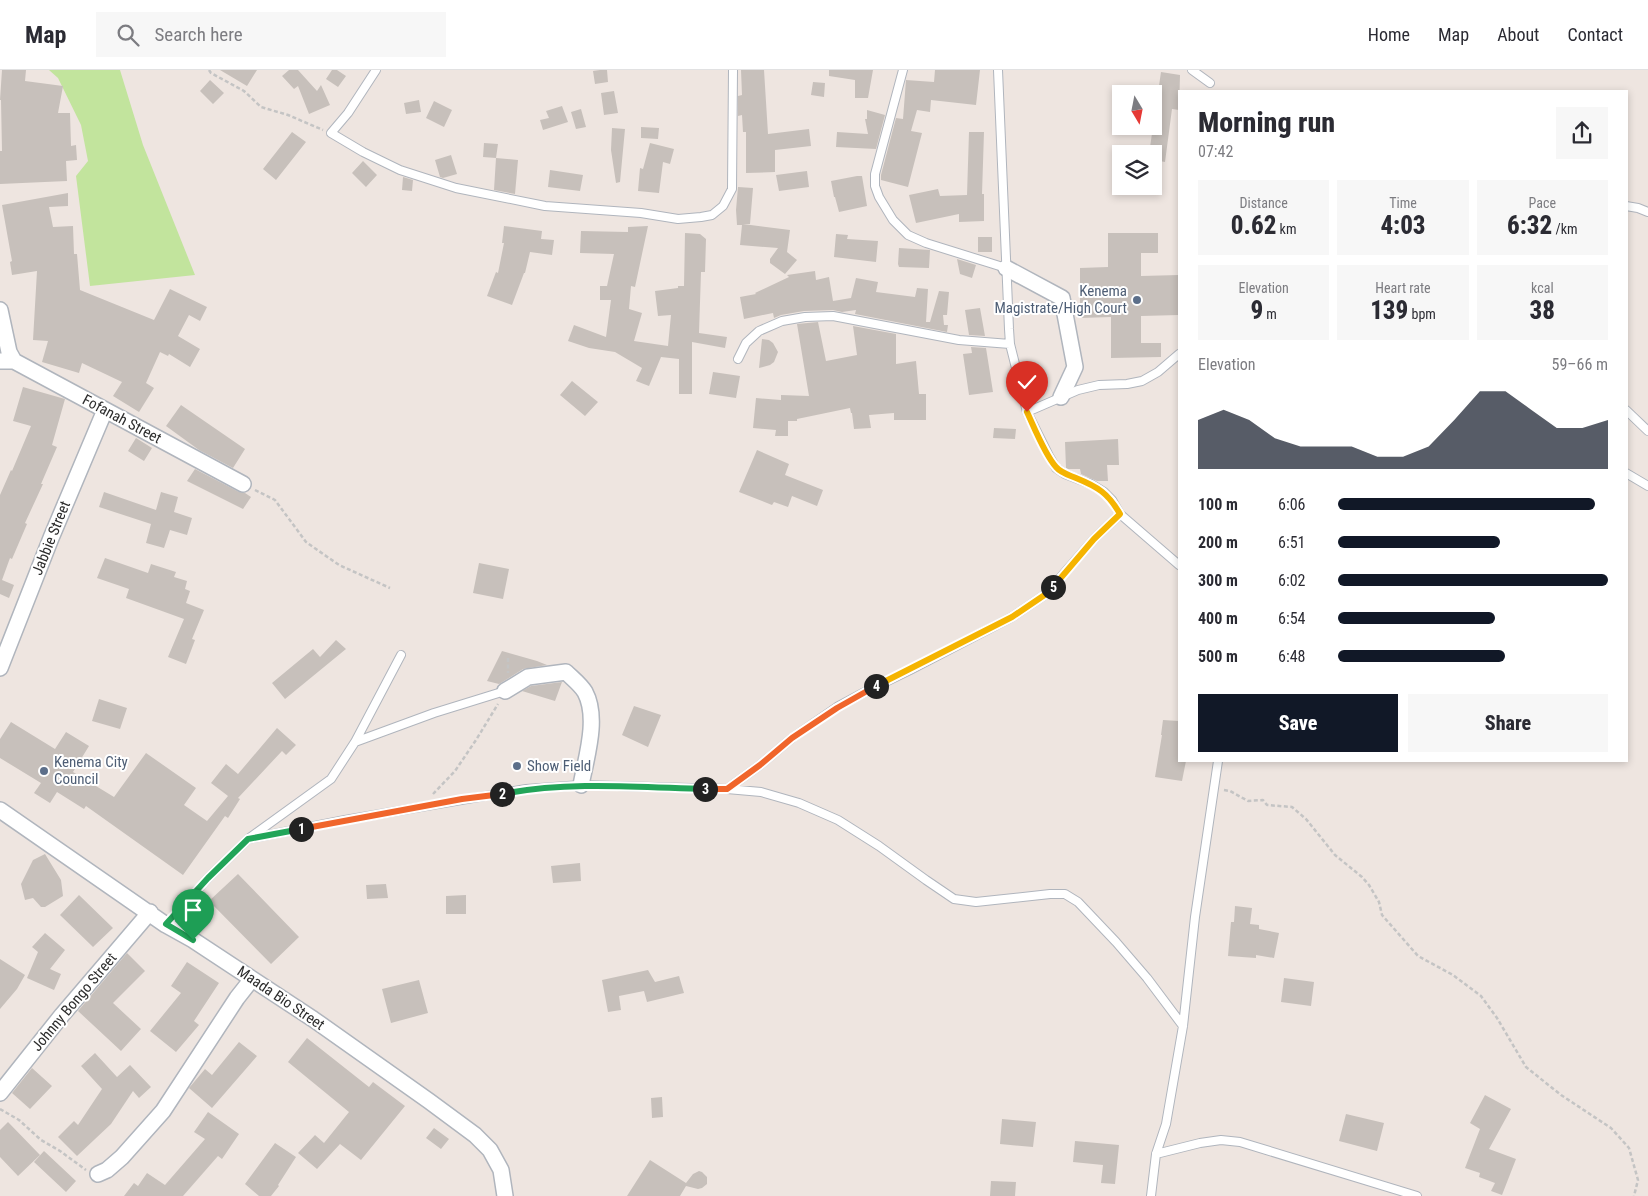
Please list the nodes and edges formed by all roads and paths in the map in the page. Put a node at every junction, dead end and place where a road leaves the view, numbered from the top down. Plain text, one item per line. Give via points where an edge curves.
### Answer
1 (209, 70) edge
2 (376, 70) edge
3 (733, 70) edge
4 (903, 70) edge
5 (998, 70) edge
6 (1192, 70) edge
7 (1210, 83) dead end
8 (331, 133) junction
9 (1628, 206) edge
10 (1648, 212) edge
11 (1006, 268) junction
12 (0, 310) edge
13 (1010, 344) junction
14 (1178, 355) edge
15 (738, 359) dead end
16 (7, 361) edge
17 (1061, 397) junction
18 (104, 410) junction
19 (1027, 412) junction
20 (1628, 412) edge
21 (1648, 431) edge
22 (1628, 474) edge
23 (243, 484) joint
24 (1648, 486) edge
25 (1120, 514) junction
26 (1178, 564) edge
27 (390, 588) dead end
28 (402, 654) dead end
29 (508, 658) dead end
30 (0, 668) edge
31 (505, 691) junction
32 (355, 742) junction
33 (1218, 762) edge
34 (581, 786) junction
35 (727, 789) junction
36 (1218, 789) dead end
37 (421, 806) junction
38 (0, 810) edge
39 (248, 839) junction
40 (150, 912) junction
41 (166, 924) junction
42 (252, 979) junction
43 (1183, 1026) junction
44 (0, 1093) edge
45 (0, 1109) edge
46 (1156, 1154) junction
47 (98, 1174) joint
48 (505, 1196) edge
49 (1150, 1196) edge
50 (1417, 1196) edge
51 (1634, 1196) edge

1 - 8 path via 244,91 262,107
2 - 8 lane
3 - 8 lane via 732,189 723,206 712,215 701,218 678,219 544,206 456,188 400,170
4 - 11 lane via 876,174 875,186 879,197 893,220 908,235
5 - 11 lane
6 - 7 lane
9 - 10 lane
11 - 13 lane
11 - 17 street via 1062,298 1075,366
12 - 16 street via 9,352
13 - 15 lane via 959,340 833,316 805,317 759,331 746,343
13 - 19 lane
14 - 17 lane via 1142,381 1099,385
16 - 18 street, Fofanah Street
17 - 19 lane
18 - 23 street, Fofanah Street
18 - 30 street, Jabbie Street
19 - 25 lane via 1056,468 1104,492
20 - 21 lane
22 - 24 lane
23 - 27 path via 274,500 306,542 339,565
25 - 26 lane
25 - 35 lane via 1046,594 1012,617 837,708 792,738
28 - 32 lane
29 - 31 path
31 - 32 lane
31 - 34 street via 528,677 566,672 585,692 591,713 590,738
31 - 37 path via 455,771
32 - 39 lane via 331,779
33 - 43 lane
34 - 35 lane
34 - 37 lane via 526,789
35 - 43 lane via 761,792 799,803 838,820 954,898 976,902 1064,894 1078,902 1116,942
36 - 51 path via 1230,791 1248,801 1263,800 1267,805 1292,807 1306,819 1336,855 1369,885 1382,915 1418,956 1453,975 1481,996 1526,1067 1560,1095 1611,1128 1628,1148 1638,1180
37 - 39 lane
38 - 40 street, Maada Bio Street
39 - 41 lane
40 - 41 street, Maada Bio Street
40 - 44 street, Johnny Bongo Street
41 - 42 street, Maada Bio Street
42 - 47 street via 236,998 163,1110 122,1157
42 - 48 street, Maada Bio Street via 475,1135 490,1150 501,1170
43 - 46 lane via 1166,1124
45 - 47 path via 88,1172
46 - 49 lane
46 - 50 lane via 1221,1140 1240,1142

